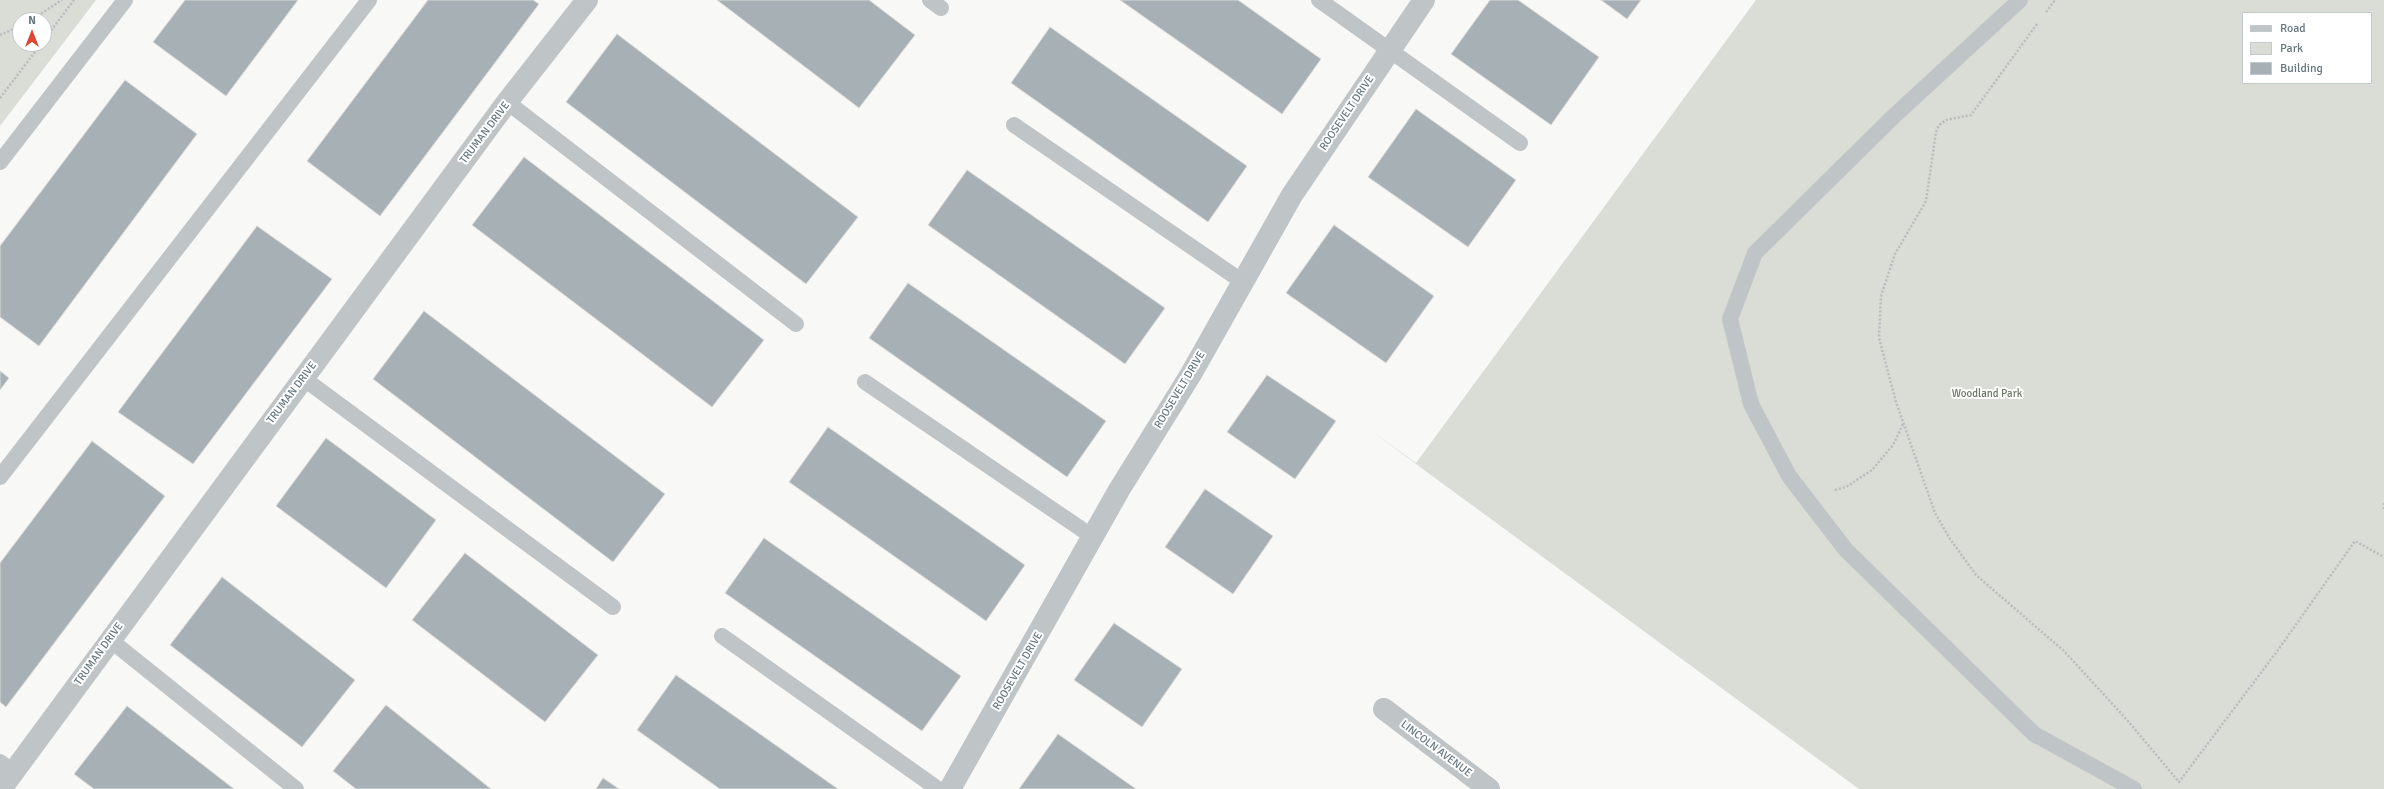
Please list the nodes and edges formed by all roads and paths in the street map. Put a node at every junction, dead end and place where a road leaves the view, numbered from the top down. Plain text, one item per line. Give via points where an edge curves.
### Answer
1 (62, 0) edge
2 (74, 0) edge
3 (125, 0) edge
4 (369, 0) edge
5 (587, 0) edge
6 (1319, 0) edge
7 (1424, 0) edge
8 (2020, 0) edge
9 (2056, 0) edge
10 (43, 12) edge
11 (2043, 16) dead end
12 (2039, 21) dead end
13 (52, 29) edge
14 (12, 30) edge
15 (0, 35) edge
16 (1390, 49) junction
17 (35, 52) edge
18 (0, 98) edge
19 (507, 102) junction
20 (1014, 125) dead end
21 (1520, 143) dead end
22 (0, 162) edge
23 (1243, 282) junction
24 (796, 324) dead end
25 (303, 378) junction
26 (865, 382) dead end
27 (1904, 423) junction
28 (0, 477) edge
29 (1805, 497) junction
30 (2384, 503) edge
31 (2384, 509) edge
32 (1093, 537) junction
33 (2384, 556) edge
34 (613, 608) dead end
35 (722, 636) dead end
36 (110, 639) junction
37 (1384, 709) dead end
38 (5, 775) edge
39 (296, 789) edge
40 (938, 789) edge
41 (950, 789) edge
42 (1489, 789) edge
43 (2134, 789) edge

1 - 10 path
2 - 13 path
3 - 22 lane
4 - 28 lane
5 - 19 street, TRUMAN DRIVE
6 - 16 lane
7 - 16 street, ROOSEVELT DRIVE
8 - 29 lane via 1894,116 1755,253 1730,319 1750,404 1789,476
9 - 11 path
12 - 27 path via 1971,115 1946,120 1939,125 1926,201 1895,254 1881,296 1879,338
14 - 15 path
16 - 21 lane
16 - 23 street, ROOSEVELT DRIVE via 1292,195
17 - 18 path
19 - 24 lane
19 - 25 street, TRUMAN DRIVE
20 - 23 lane
23 - 32 street, ROOSEVELT DRIVE
25 - 34 lane
25 - 36 street, TRUMAN DRIVE
26 - 32 lane
27 - 29 path via 1893,445 1872,470 1846,487
27 - 33 path via 1935,513 1976,575 2064,651 2179,782 2278,650 2355,541
29 - 43 lane via 1846,550 2034,734
30 - 31 path
32 - 41 street, ROOSEVELT DRIVE
35 - 40 lane
36 - 38 street, TRUMAN DRIVE
36 - 39 lane
37 - 42 street, LINCOLN AVENUE

